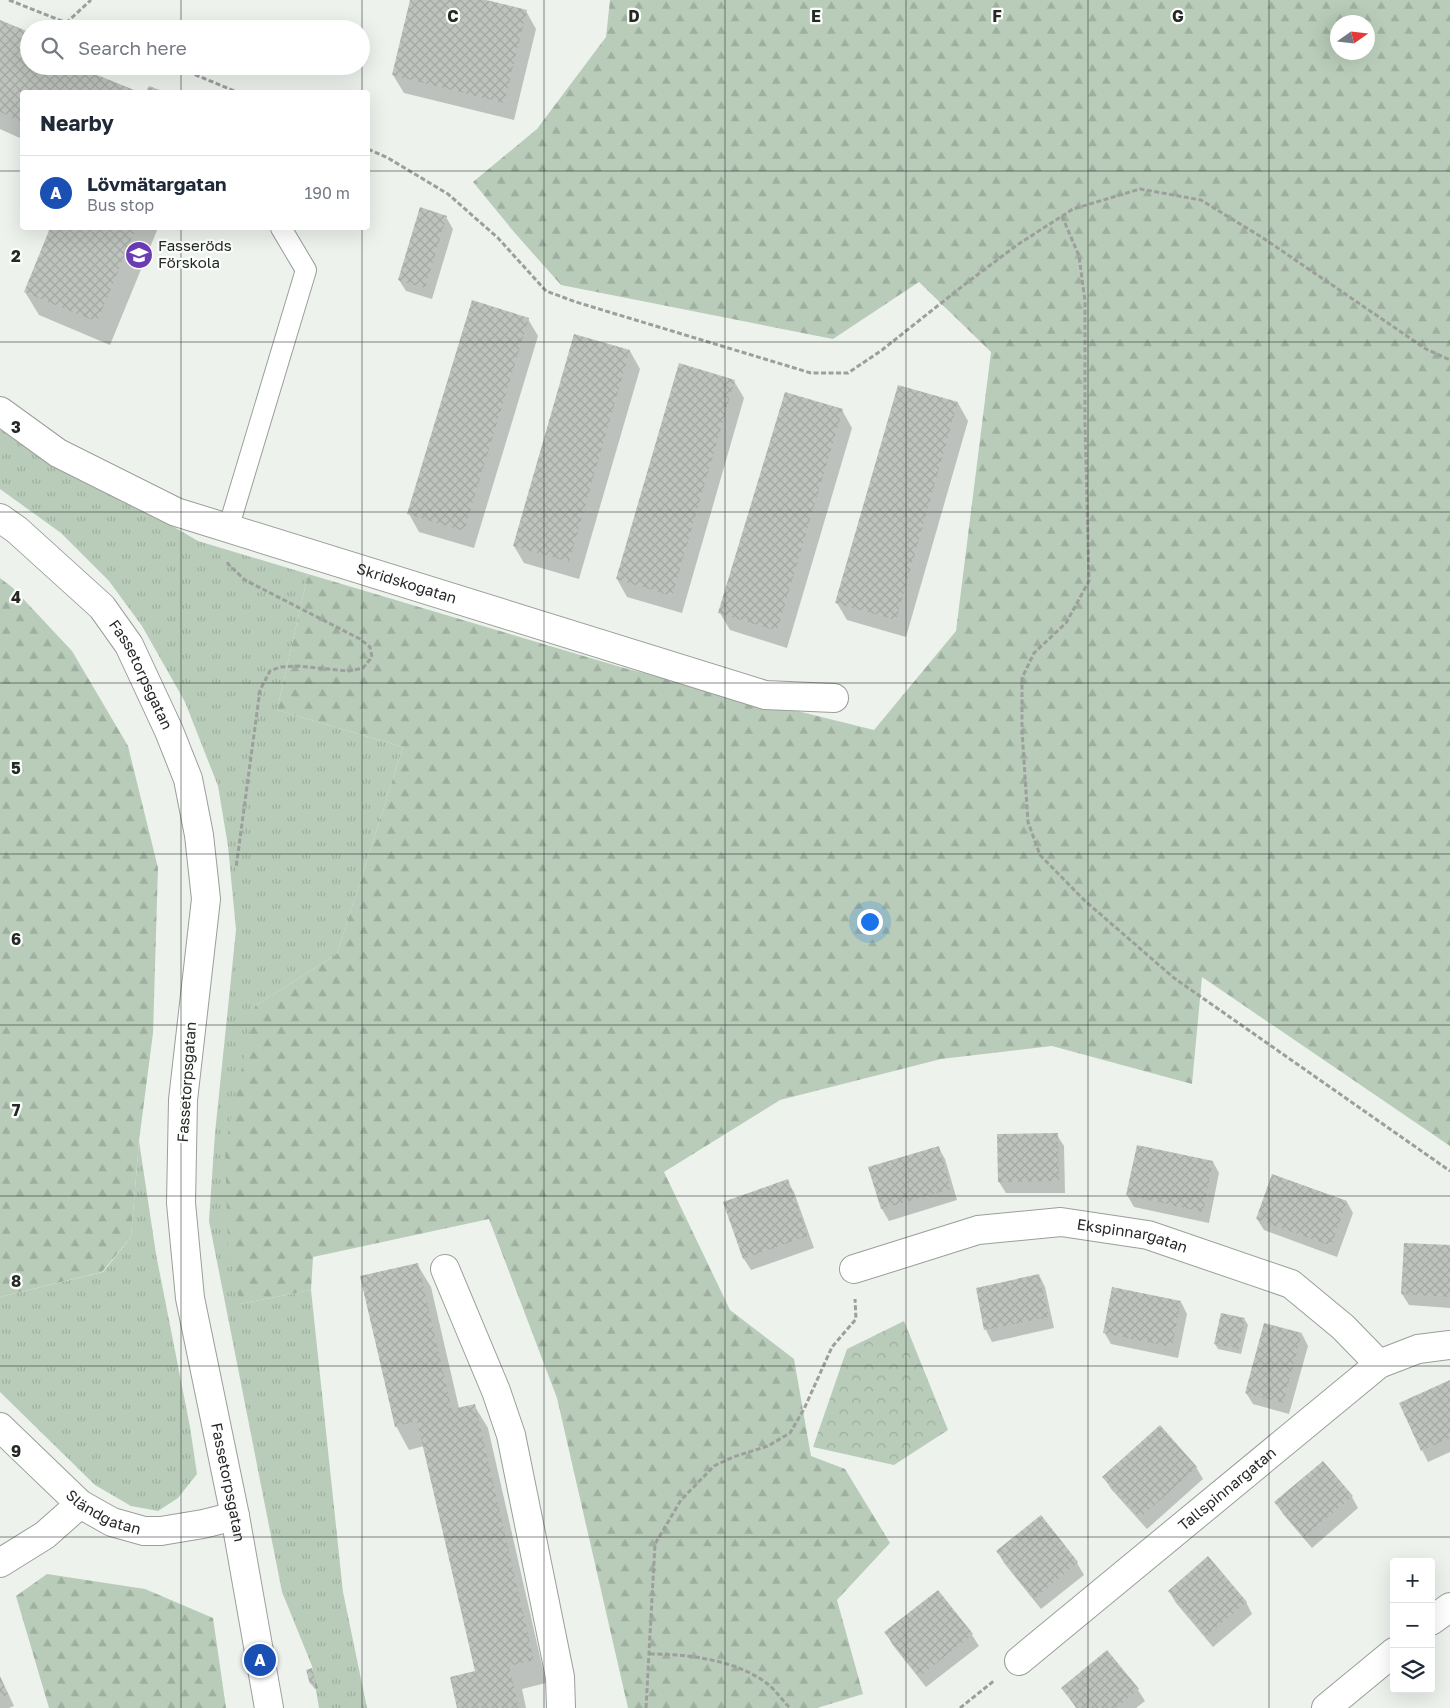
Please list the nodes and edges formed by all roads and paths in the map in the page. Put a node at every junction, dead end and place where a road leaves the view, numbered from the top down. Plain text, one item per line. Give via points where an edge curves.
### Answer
1 (9, 0) edge
2 (91, 0) edge
3 (59, 20) edge
4 (69, 20) edge
5 (196, 75) edge
6 (232, 90) edge
7 (370, 149) edge
8 (1062, 216) junction
9 (282, 230) edge
10 (1450, 360) edge
11 (0, 411) edge
12 (0, 518) edge
13 (228, 529) junction
14 (834, 698) dead end
15 (235, 875) dead end
16 (1450, 1171) edge
17 (445, 1269) dead end
18 (854, 1269) joint
19 (1450, 1345) edge
20 (1379, 1364) junction
21 (0, 1427) edge
22 (80, 1504) junction
23 (235, 1516) junction
24 (0, 1563) edge
25 (1450, 1607) edge
26 (1435, 1618) edge
27 (650, 1654) junction
28 (1390, 1655) edge
29 (1019, 1661) joint
30 (268, 1708) edge
31 (561, 1708) edge
32 (646, 1708) edge
33 (790, 1708) edge
34 (960, 1708) edge
35 (1326, 1708) edge

1 - 3 path
2 - 4 path
5 - 6 path
7 - 8 path via 448,194 498,238 546,291 811,373 848,373 1017,245
8 - 10 path via 1073,209 1140,189 1201,200 1264,238 1426,349
8 - 16 path via 1079,256 1085,302 1089,581 1066,623 1034,653 1022,678 1028,822 1040,855 1084,900 1174,978
9 - 13 lane via 306,270
11 - 13 street, Skridskogatan via 58,453 176,512
12 - 23 street, Fassetorpsgatan via 108,615 129,646 170,731 188,779 206,899 183,1100 181,1203 190,1298
13 - 14 street, Skridskogatan via 765,695
13 - 15 path via 228,564 245,580 360,640 370,647 372,657 363,668 349,671 298,666 270,671 260,690
17 - 31 street via 511,1435 560,1678
18 - 20 street, Ekspinnargatan via 978,1230 1061,1222 1148,1235 1291,1284
18 - 27 path via 856,1320 832,1347 790,1432 768,1446 714,1466 681,1500 654,1544
19 - 20 street, Tallspinnargatan via 1418,1350
20 - 29 street, Tallspinnargatan
21 - 22 street, Sländgatan
22 - 23 street, Sländgatan via 112,1522 144,1531 170,1530
22 - 24 street via 45,1535
23 - 30 street, Fassetorpsgatan
25 - 26 street
27 - 32 path
27 - 33 path via 675,1654 738,1666 769,1685
28 - 35 street
29 - 34 path

